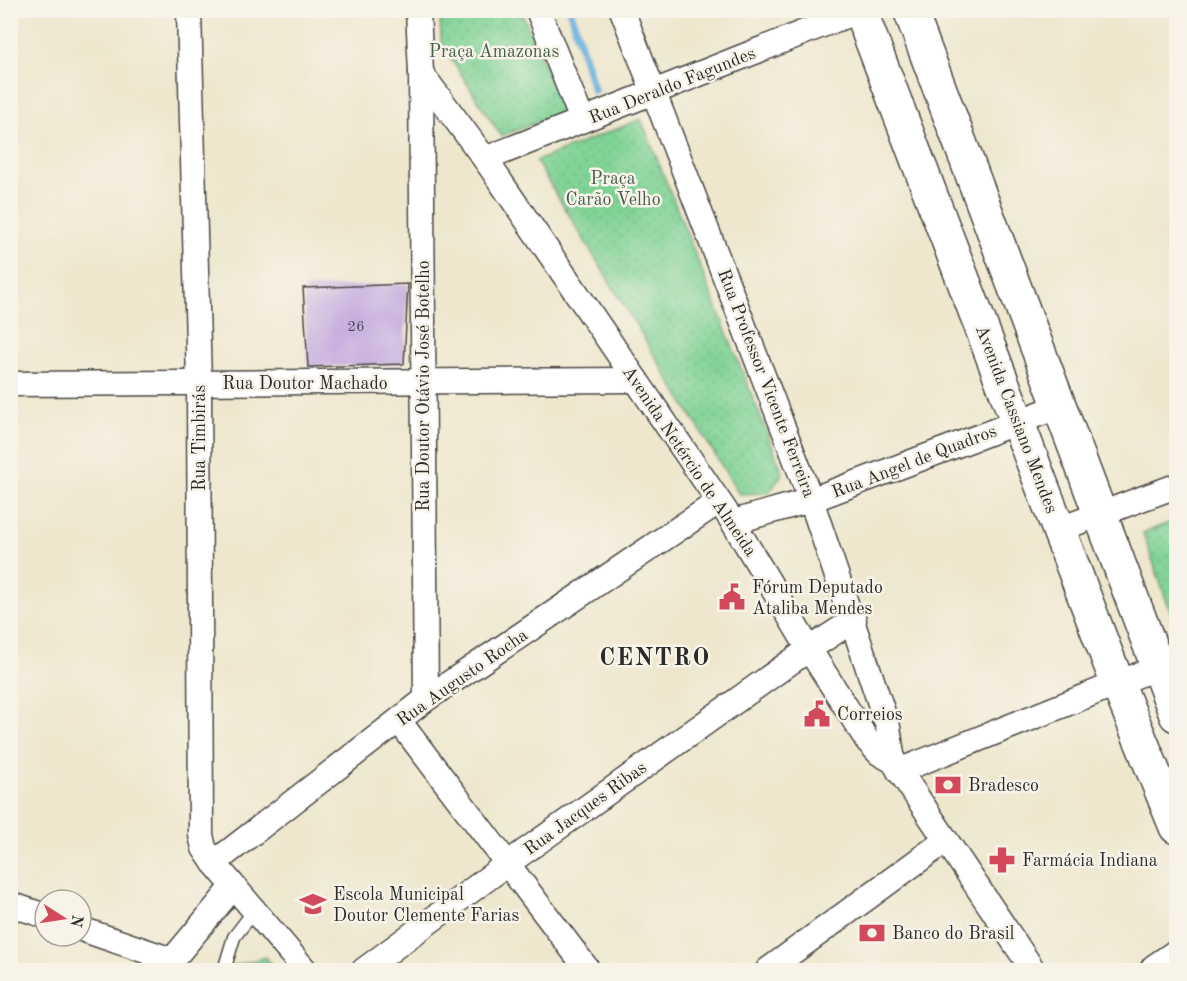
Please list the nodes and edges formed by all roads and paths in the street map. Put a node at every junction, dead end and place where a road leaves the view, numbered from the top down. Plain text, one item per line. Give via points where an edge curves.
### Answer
1 (189, 10) edge
2 (418, 10) edge
3 (538, 10) edge
4 (622, 10) edge
5 (860, 10) edge
6 (910, 10) edge
7 (421, 73) junction
8 (655, 92) junction
9 (582, 120) junction
10 (485, 159) junction
11 (636, 380) junction
12 (199, 382) junction
13 (422, 383) junction
14 (10, 384) edge
15 (1060, 406) junction
16 (1019, 421) junction
17 (1176, 486) edge
18 (811, 500) junction
19 (718, 502) junction
20 (1101, 513) junction
21 (733, 522) junction
22 (1060, 529) junction
23 (854, 621) junction
24 (809, 649) junction
25 (1158, 667) junction
26 (1118, 682) junction
27 (426, 699) junction
28 (1176, 716) edge
29 (399, 721) junction
30 (896, 766) junction
31 (1176, 826) edge
32 (945, 841) junction
33 (214, 863) junction
34 (507, 864) junction
35 (233, 887) junction
36 (10, 904) edge
37 (254, 911) junction
38 (33, 912) edge
39 (93, 934) edge
40 (1176, 957) edge
41 (168, 965) edge
42 (224, 970) edge
43 (305, 970) edge
44 (364, 970) edge
45 (588, 970) edge
46 (768, 970) edge
47 (1033, 970) edge
48 (1157, 970) edge

1 - 12 street, Rua Timbirás
2 - 7 street
3 - 9 street
4 - 8 street, Rua Professor Vicente Ferreira
5 - 8 street, Rua Deraldo Fagundes
5 - 16 main road, Avenida Cassiano Mendes
6 - 15 main road
7 - 10 street, Avenida Netércio de Almeida
7 - 13 street, Rua Doutor Otávio José Botelho
8 - 9 street, Rua Deraldo Fagundes
8 - 18 street, Rua Professor Vicente Ferreira
9 - 10 street, Rua Deraldo Fagundes
10 - 11 street, Avenida Netércio de Almeida
11 - 13 street, Rua Doutor Machado
11 - 19 street, Avenida Netércio de Almeida
12 - 13 street, Rua Doutor Machado
12 - 14 street, Rua Doutor Machado
12 - 33 street, Rua Timbirás via 201,835
13 - 27 street, Rua Doutor Otávio José Botelho
15 - 16 street, Rua Angel de Quadros
15 - 20 main road
16 - 18 street, Rua Angel de Quadros
16 - 22 main road, Avenida Cassiano Mendes
17 - 20 street
18 - 21 street, Rua Angel de Quadros
18 - 23 street, Rua Professor Vicente Ferreira
19 - 21 street, Avenida Netércio de Almeida
19 - 27 street, Rua Augusto Rocha
20 - 22 street
20 - 25 main road
21 - 24 street, Avenida Netércio de Almeida
22 - 26 main road, Avenida Cassiano Mendes
23 - 24 street, Rua Jacques Ribas
23 - 30 street, Rua Professor Vicente Ferreira via 888,727
24 - 30 street, Avenida Netércio de Almeida via 867,740
24 - 34 street, Rua Jacques Ribas
25 - 26 street
25 - 28 main road
26 - 30 street
26 - 31 main road, Avenida Cassiano Mendes
27 - 29 street, Rua Augusto Rocha
29 - 33 street, Rua Augusto Rocha
29 - 34 street
30 - 32 street, Avenida Netércio de Almeida
32 - 46 street
32 - 47 street, Avenida Netércio de Almeida
33 - 35 street, Rua Timbirás
34 - 44 street, Rua Jacques Ribas
34 - 45 street
35 - 37 street, Rua Timbirás
35 - 41 street
36 - 38 street
37 - 42 lane via 234,937
37 - 43 street, Rua Timbirás
39 - 41 street
40 - 48 main road

